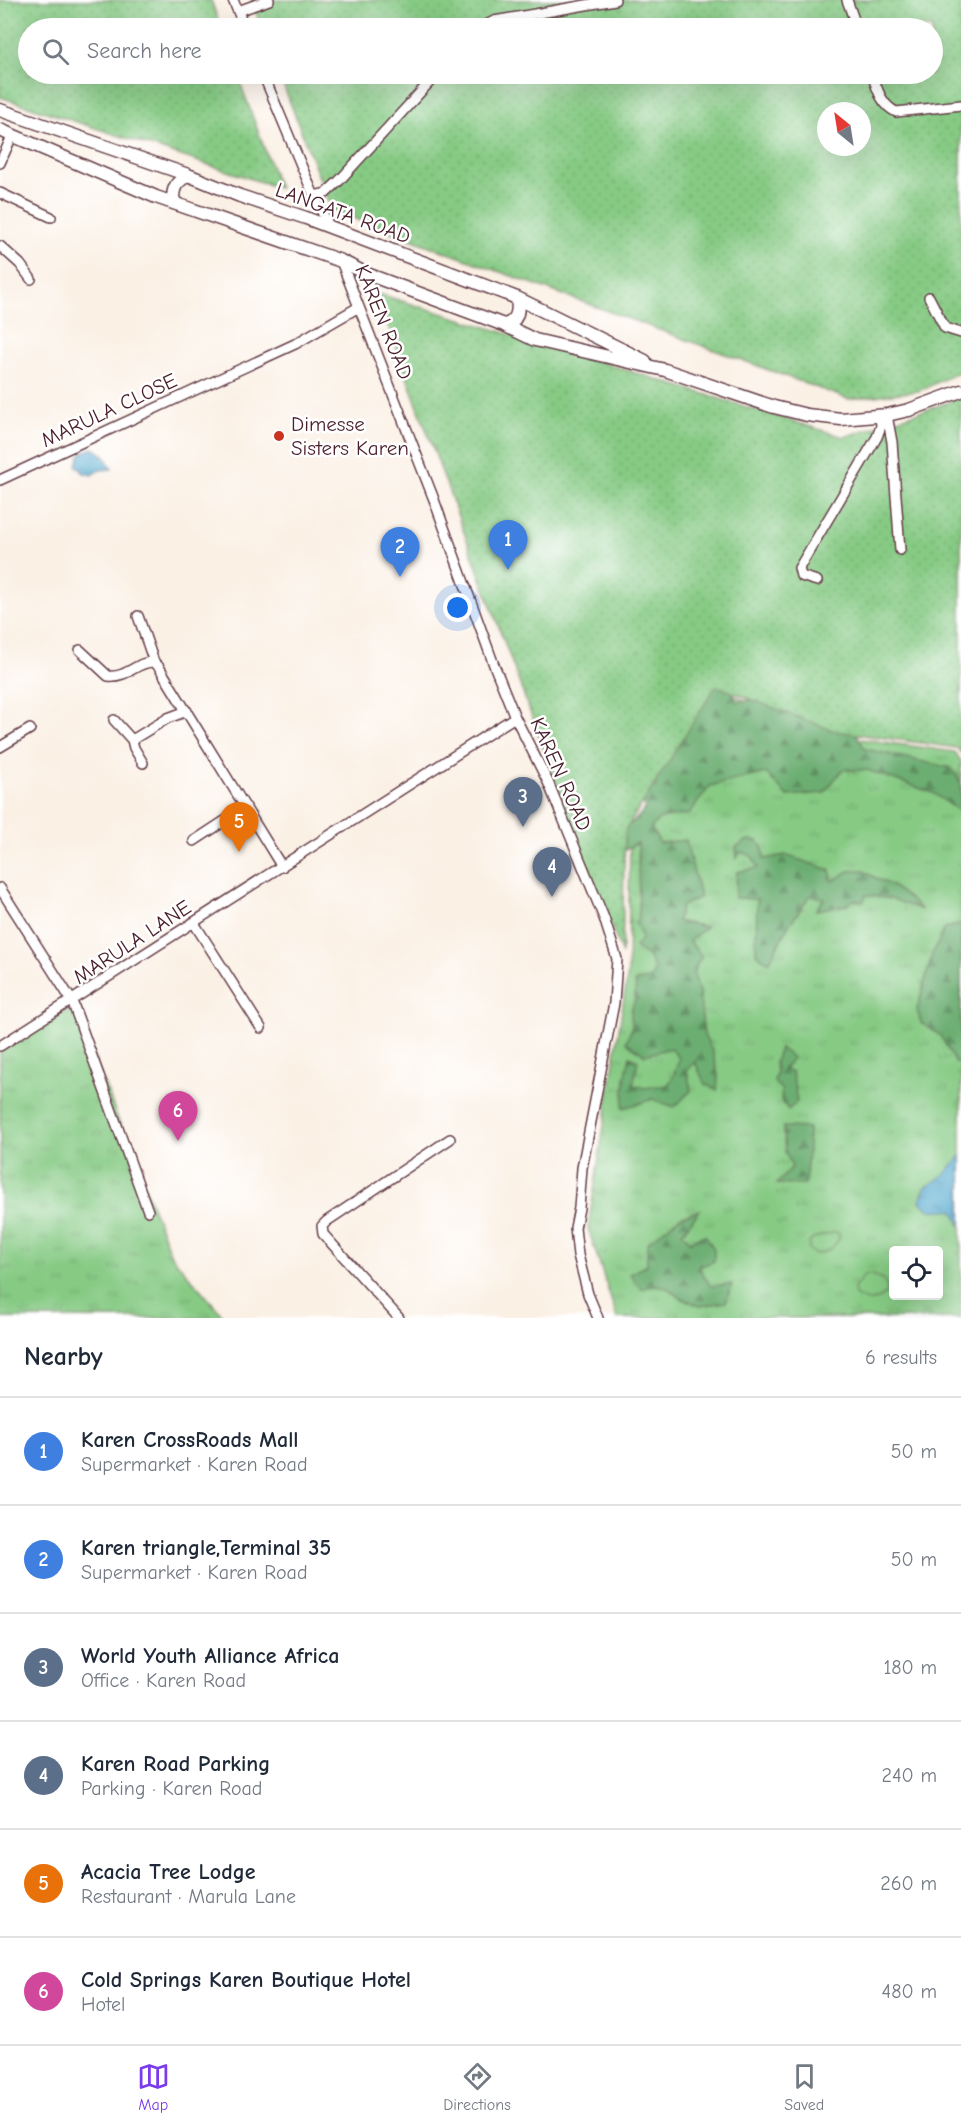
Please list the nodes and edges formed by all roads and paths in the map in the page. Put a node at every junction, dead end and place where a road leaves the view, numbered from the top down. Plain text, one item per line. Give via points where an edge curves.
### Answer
1 (233, 0) edge
2 (269, 0) edge
3 (615, 0) edge
4 (847, 0) edge
5 (238, 11) junction
6 (241, 18) edge
7 (511, 18) edge
8 (853, 18) edge
9 (267, 84) edge
10 (428, 84) edge
11 (876, 84) edge
12 (961, 105) edge
13 (0, 110) edge
14 (0, 130) edge
15 (13, 134) junction
16 (0, 163) edge
17 (188, 176) junction
18 (0, 193) edge
19 (314, 196) junction
20 (176, 203) junction
21 (51, 217) dead end
22 (330, 228) junction
23 (0, 246) edge
24 (340, 261) junction
25 (31, 279) dead end
26 (929, 297) dead end
27 (517, 298) junction
28 (357, 308) junction
29 (504, 325) junction
30 (961, 333) edge
31 (665, 370) junction
32 (961, 391) edge
33 (884, 415) junction
34 (0, 480) edge
35 (900, 550) dead end
36 (817, 581) dead end
37 (138, 616) dead end
38 (80, 650) dead end
39 (154, 662) junction
40 (187, 711) junction
41 (515, 717) junction
42 (121, 724) dead end
43 (30, 729) dead end
44 (132, 740) junction
45 (0, 747) edge
46 (143, 763) dead end
47 (246, 807) junction
48 (194, 841) dead end
49 (282, 867) junction
50 (0, 888) edge
51 (194, 923) junction
52 (72, 1001) junction
53 (261, 1028) dead end
54 (0, 1046) edge
55 (450, 1139) dead end
56 (148, 1211) dead end
57 (399, 1318) edge
58 (598, 1318) edge

1 - 5 street
2 - 5 street
3 - 7 street
4 - 8 street
5 - 6 street
9 - 19 street
10 - 19 street via 339,181 326,193
11 - 12 street via 888,108 896,112
13 - 17 main road, LANGATA ROAD
14 - 15 main road, LANGATA ROAD
15 - 16 street
15 - 20 main road, LANGATA ROAD
17 - 20 main road via 175,186
17 - 22 main road, LANGATA ROAD
18 - 21 street
19 - 22 street
20 - 24 main road, LANGATA ROAD
22 - 27 main road, LANGATA ROAD
23 - 25 street
24 - 28 street, KAREN ROAD
24 - 29 main road, LANGATA ROAD
26 - 30 street via 945,328
27 - 29 main road via 518,314
27 - 31 main road, LANGATA ROAD
28 - 34 street, MARULA CLOSE via 295,344
28 - 41 street, KAREN ROAD via 434,497
29 - 31 main road, LANGATA ROAD via 535,339
31 - 33 main road, LANGATA ROAD via 807,415 841,419
32 - 33 main road, LANGATA ROAD
33 - 35 street via 892,442
33 - 36 street via 877,437 799,568 801,576
37 - 39 street
38 - 39 street via 108,676 121,676
39 - 40 street
40 - 44 street
40 - 47 street
41 - 49 street, MARULA LANE
41 - 58 street, KAREN ROAD via 548,782 604,918 617,960 614,1003 582,1168 575,1228 578,1255
42 - 44 street
43 - 45 street
44 - 46 street
47 - 48 street
47 - 49 street
49 - 51 street, MARULA LANE
50 - 52 street
51 - 52 street, MARULA LANE
51 - 53 street
52 - 54 street, MARULA LANE
52 - 56 street
55 - 57 street via 322,1226 323,1234

